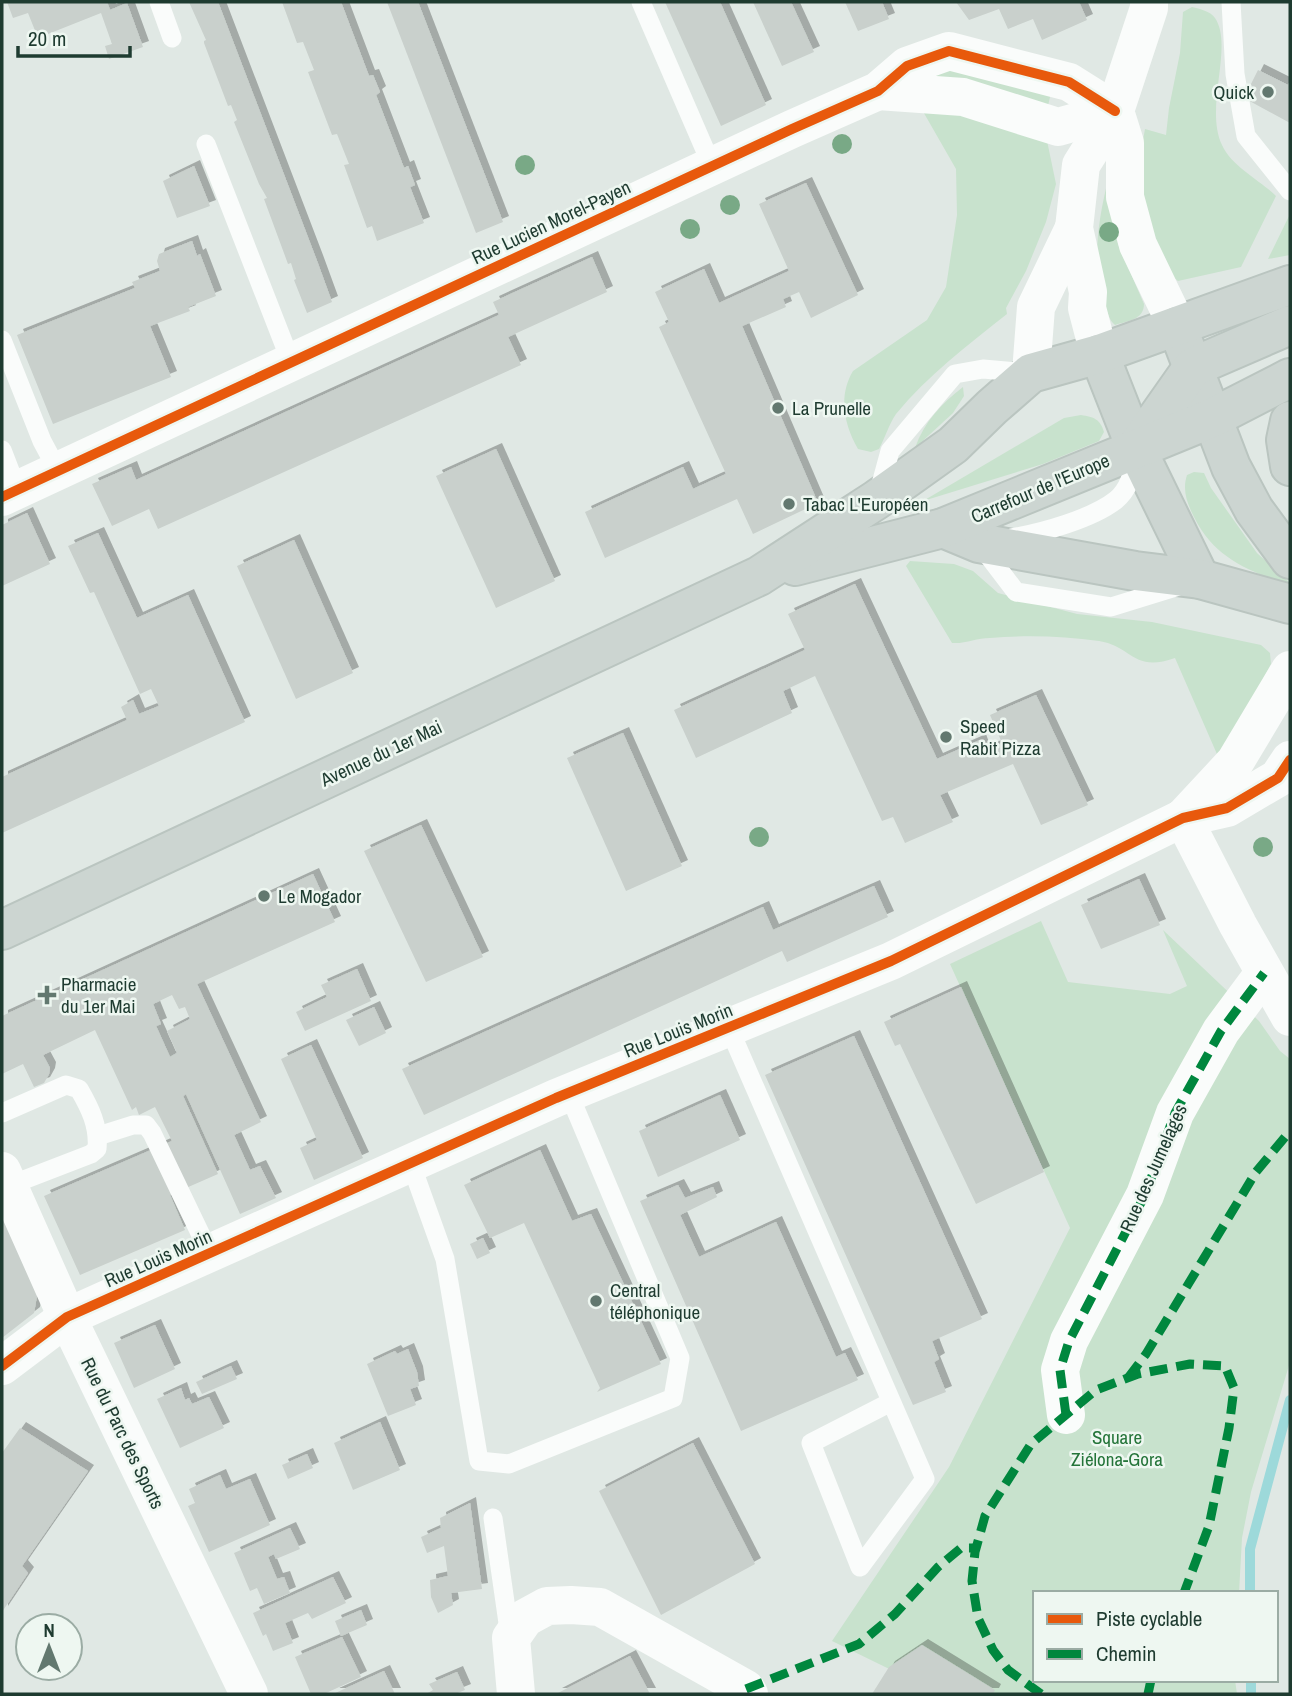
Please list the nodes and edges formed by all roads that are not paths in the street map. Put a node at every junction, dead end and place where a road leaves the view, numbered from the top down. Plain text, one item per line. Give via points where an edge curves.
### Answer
1 (159, 2) edge
2 (641, 2) edge
3 (1231, 2) edge
4 (1154, 4) edge
5 (172, 38) dead end
6 (1115, 111) junction
7 (206, 144) dead end
8 (712, 166) junction
9 (1290, 191) edge
10 (1074, 228) junction
11 (1290, 285) edge
12 (1290, 325) edge
13 (1177, 327) junction
14 (2, 340) edge
15 (1098, 354) junction
16 (290, 362) junction
17 (1193, 367) junction
18 (1031, 373) junction
19 (1290, 378) edge
20 (1212, 418) junction
21 (1290, 421) edge
22 (1136, 448) junction
23 (2, 450) edge
24 (1290, 466) edge
25 (58, 471) junction
26 (10, 493) edge
27 (943, 528) junction
28 (979, 543) junction
29 (1290, 559) edge
30 (759, 576) junction
31 (1200, 579) junction
32 (1290, 604) edge
33 (1290, 670) edge
34 (1290, 760) edge
35 (1183, 818) junction
36 (2, 930) edge
37 (1264, 973) junction
38 (1290, 1017) edge
39 (729, 1028) junction
40 (569, 1094) junction
41 (2, 1113) edge
42 (98, 1136) junction
43 (411, 1164) junction
44 (5, 1178) edge
45 (210, 1254) junction
46 (67, 1317) junction
47 (2, 1366) edge
48 (891, 1402) junction
49 (1066, 1415) dead end
50 (493, 1518) dead end
51 (511, 1638) junction
52 (249, 1694) edge
53 (516, 1694) edge
54 (749, 1694) edge

1 - 5 lane
2 - 8 lane
3 - 9 lane via 1235,74 1246,136
4 - 6 street
6 - 8 street, Rue Lucien Morel-Payen via 1058,127 964,97 878,91
6 - 10 street via 1081,165
6 - 13 street via 1125,143 1125,197 1138,245
7 - 16 lane
8 - 16 street, Rue Lucien Morel-Payen
10 - 15 street
10 - 18 street via 1036,307
11 - 13 main road
12 - 17 main road
13 - 15 main road
13 - 17 main road
14 - 25 lane via 41,441
15 - 18 main road
15 - 22 main road
16 - 25 street, Rue Lucien Morel-Payen
17 - 20 main road
17 - 22 main road
18 - 30 main road, Avenue du 1er Mai via 953,445
19 - 20 main road, Carrefour de l'Europe
20 - 22 main road, Carrefour de l'Europe
20 - 29 main road via 1254,510
21 - 24 main road via 1286,440
22 - 27 main road, Carrefour de l'Europe
22 - 28 lane via 1133,475 1117,499 1046,532
22 - 31 main road
23 - 26 lane
25 - 26 street, Rue Lucien Morel-Payen
27 - 28 main road
27 - 30 main road, Avenue du 1er Mai
28 - 31 main road
30 - 36 main road, Avenue du 1er Mai
31 - 32 main road
33 - 35 street, Rue Louis Morin via 1235,762
34 - 35 street, Rue Louis Morin via 1278,778 1227,808
35 - 37 street
35 - 39 street, Rue Louis Morin via 891,961
37 - 38 street
37 - 49 street, Rue des Jumelages via 1221,1031 1175,1113 1145,1195 1069,1341 1060,1370
39 - 40 street, Rue Louis Morin
39 - 48 lane
40 - 43 street, Rue Louis Morin
40 - 43 lane via 680,1358 673,1398 509,1464 479,1461 445,1259
41 - 42 lane via 66,1085 79,1089
42 - 44 lane via 97,1149 91,1154
42 - 45 lane via 146,1125
43 - 45 street, Rue Louis Morin
44 - 46 street, Rue du Parc des Sports
45 - 46 street, Rue Louis Morin
46 - 47 street, Rue Louis Morin
46 - 52 street, Rue du Parc des Sports
48 - 48 lane via 811,1443 860,1567 925,1479
50 - 51 lane
51 - 53 street
51 - 54 street via 526,1618 547,1606 600,1607

